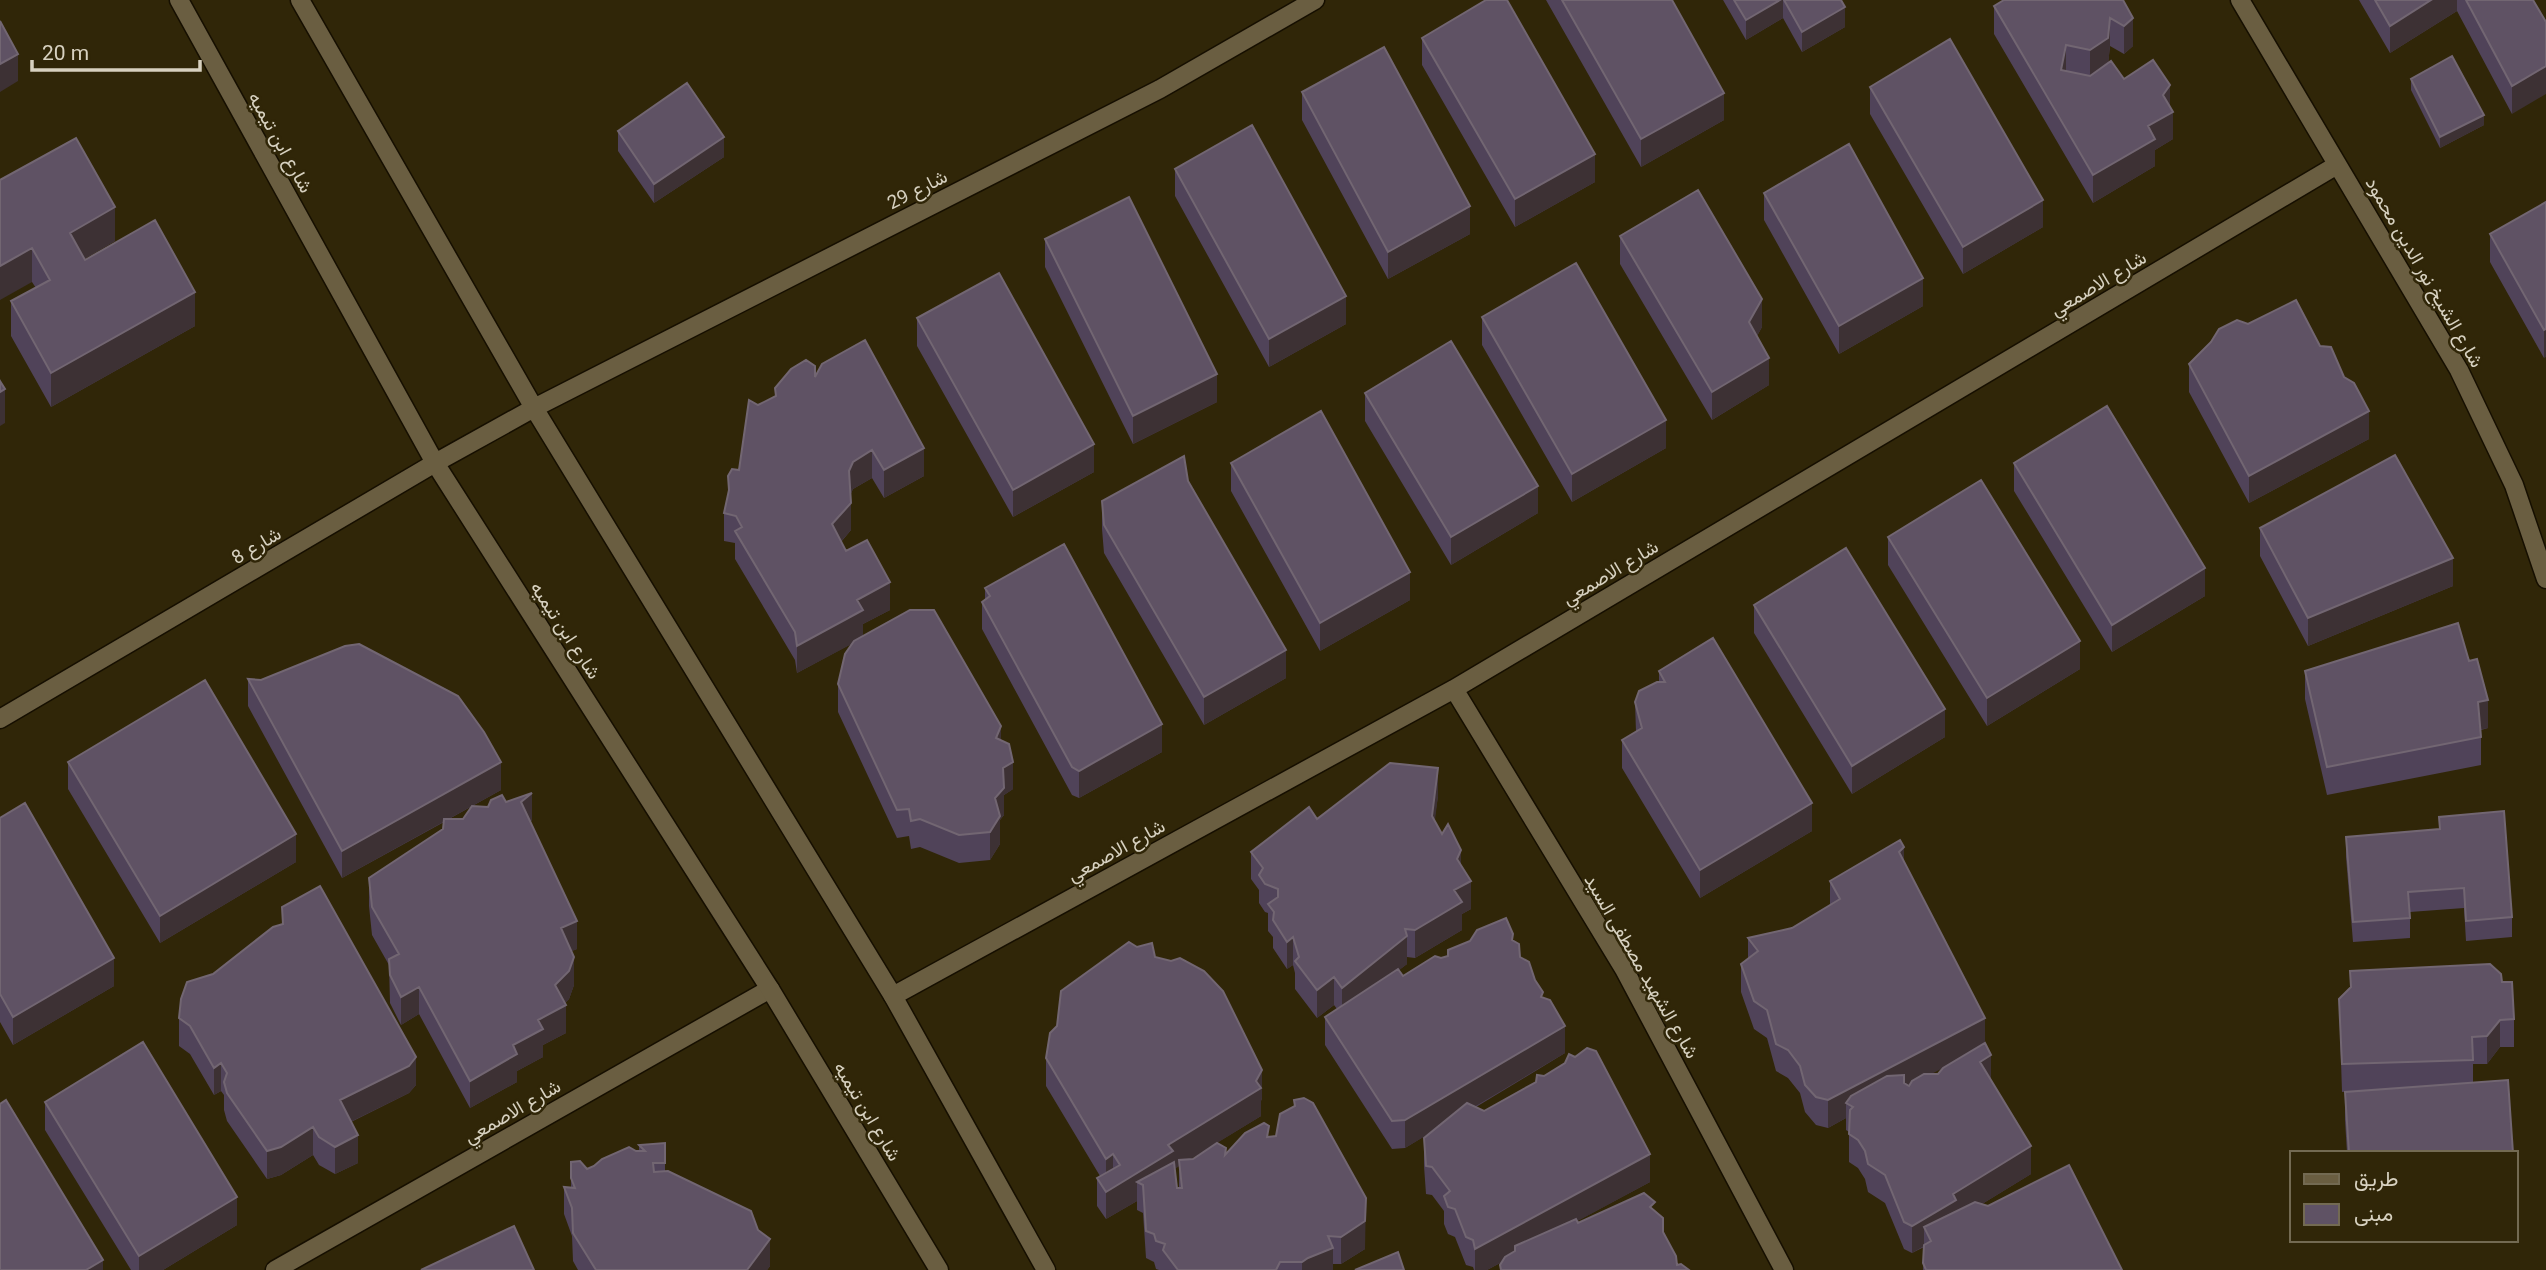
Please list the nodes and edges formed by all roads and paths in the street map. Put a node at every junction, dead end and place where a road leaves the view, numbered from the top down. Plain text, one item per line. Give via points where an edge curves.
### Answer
1 (179, 0) edge
2 (300, 0) edge
3 (1315, 0) edge
4 (2240, 0) edge
5 (2337, 165) junction
6 (534, 408) junction
7 (435, 463) junction
8 (2546, 579) edge
9 (1454, 688) junction
10 (0, 719) edge
11 (770, 989) junction
12 (893, 996) junction
13 (275, 1270) edge
14 (939, 1270) edge
15 (1046, 1270) edge
16 (1784, 1270) edge

1 - 7 street, شارع ابن تيميه
2 - 6 street
3 - 6 street, شارع 29 via 1160,89
4 - 5 street, شارع الشيخ نور الدين محمود
5 - 8 street, شارع الشيخ نور الدين محمود via 2459,370 2514,485
5 - 9 street, شارع الاصمعي
6 - 7 street, شارع 8
6 - 12 street
7 - 10 street, شارع 8
7 - 11 street, شارع ابن تيميه
9 - 12 street, شارع الاصمعي
9 - 16 street, شارع الشهيد مصطفى السيد via 1624,969
11 - 13 street, شارع الاصمعي
11 - 14 street, شارع ابن تيميه
12 - 15 street

